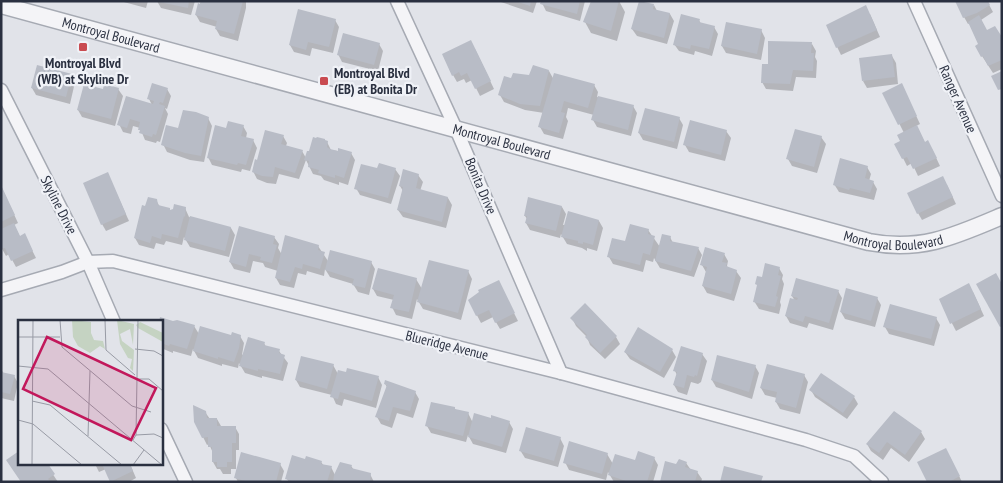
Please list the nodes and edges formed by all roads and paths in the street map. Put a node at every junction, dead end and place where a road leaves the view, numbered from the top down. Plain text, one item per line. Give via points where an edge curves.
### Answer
1 (397, 1) edge
2 (914, 1) edge
3 (1, 5) edge
4 (1, 90) edge
5 (456, 129) junction
6 (1002, 196) edge
7 (1002, 216) edge
8 (88, 262) junction
9 (1, 290) edge
10 (113, 320) edge
11 (561, 373) junction
12 (162, 431) edge
13 (184, 481) edge
14 (882, 482) edge

1 - 5 street, Bonita Drive
2 - 6 street, Ranger Avenue
3 - 5 street, Montroyal Boulevard
4 - 8 street, Skyline Drive
5 - 7 street, Montroyal Boulevard via 881,244 912,245 943,239
5 - 11 street, Bonita Drive
8 - 9 street, Blueridge Avenue
8 - 10 street, Skyline Drive
8 - 11 street, Blueridge Avenue via 114,261
11 - 14 street, Blueridge Avenue via 854,456
12 - 13 street

